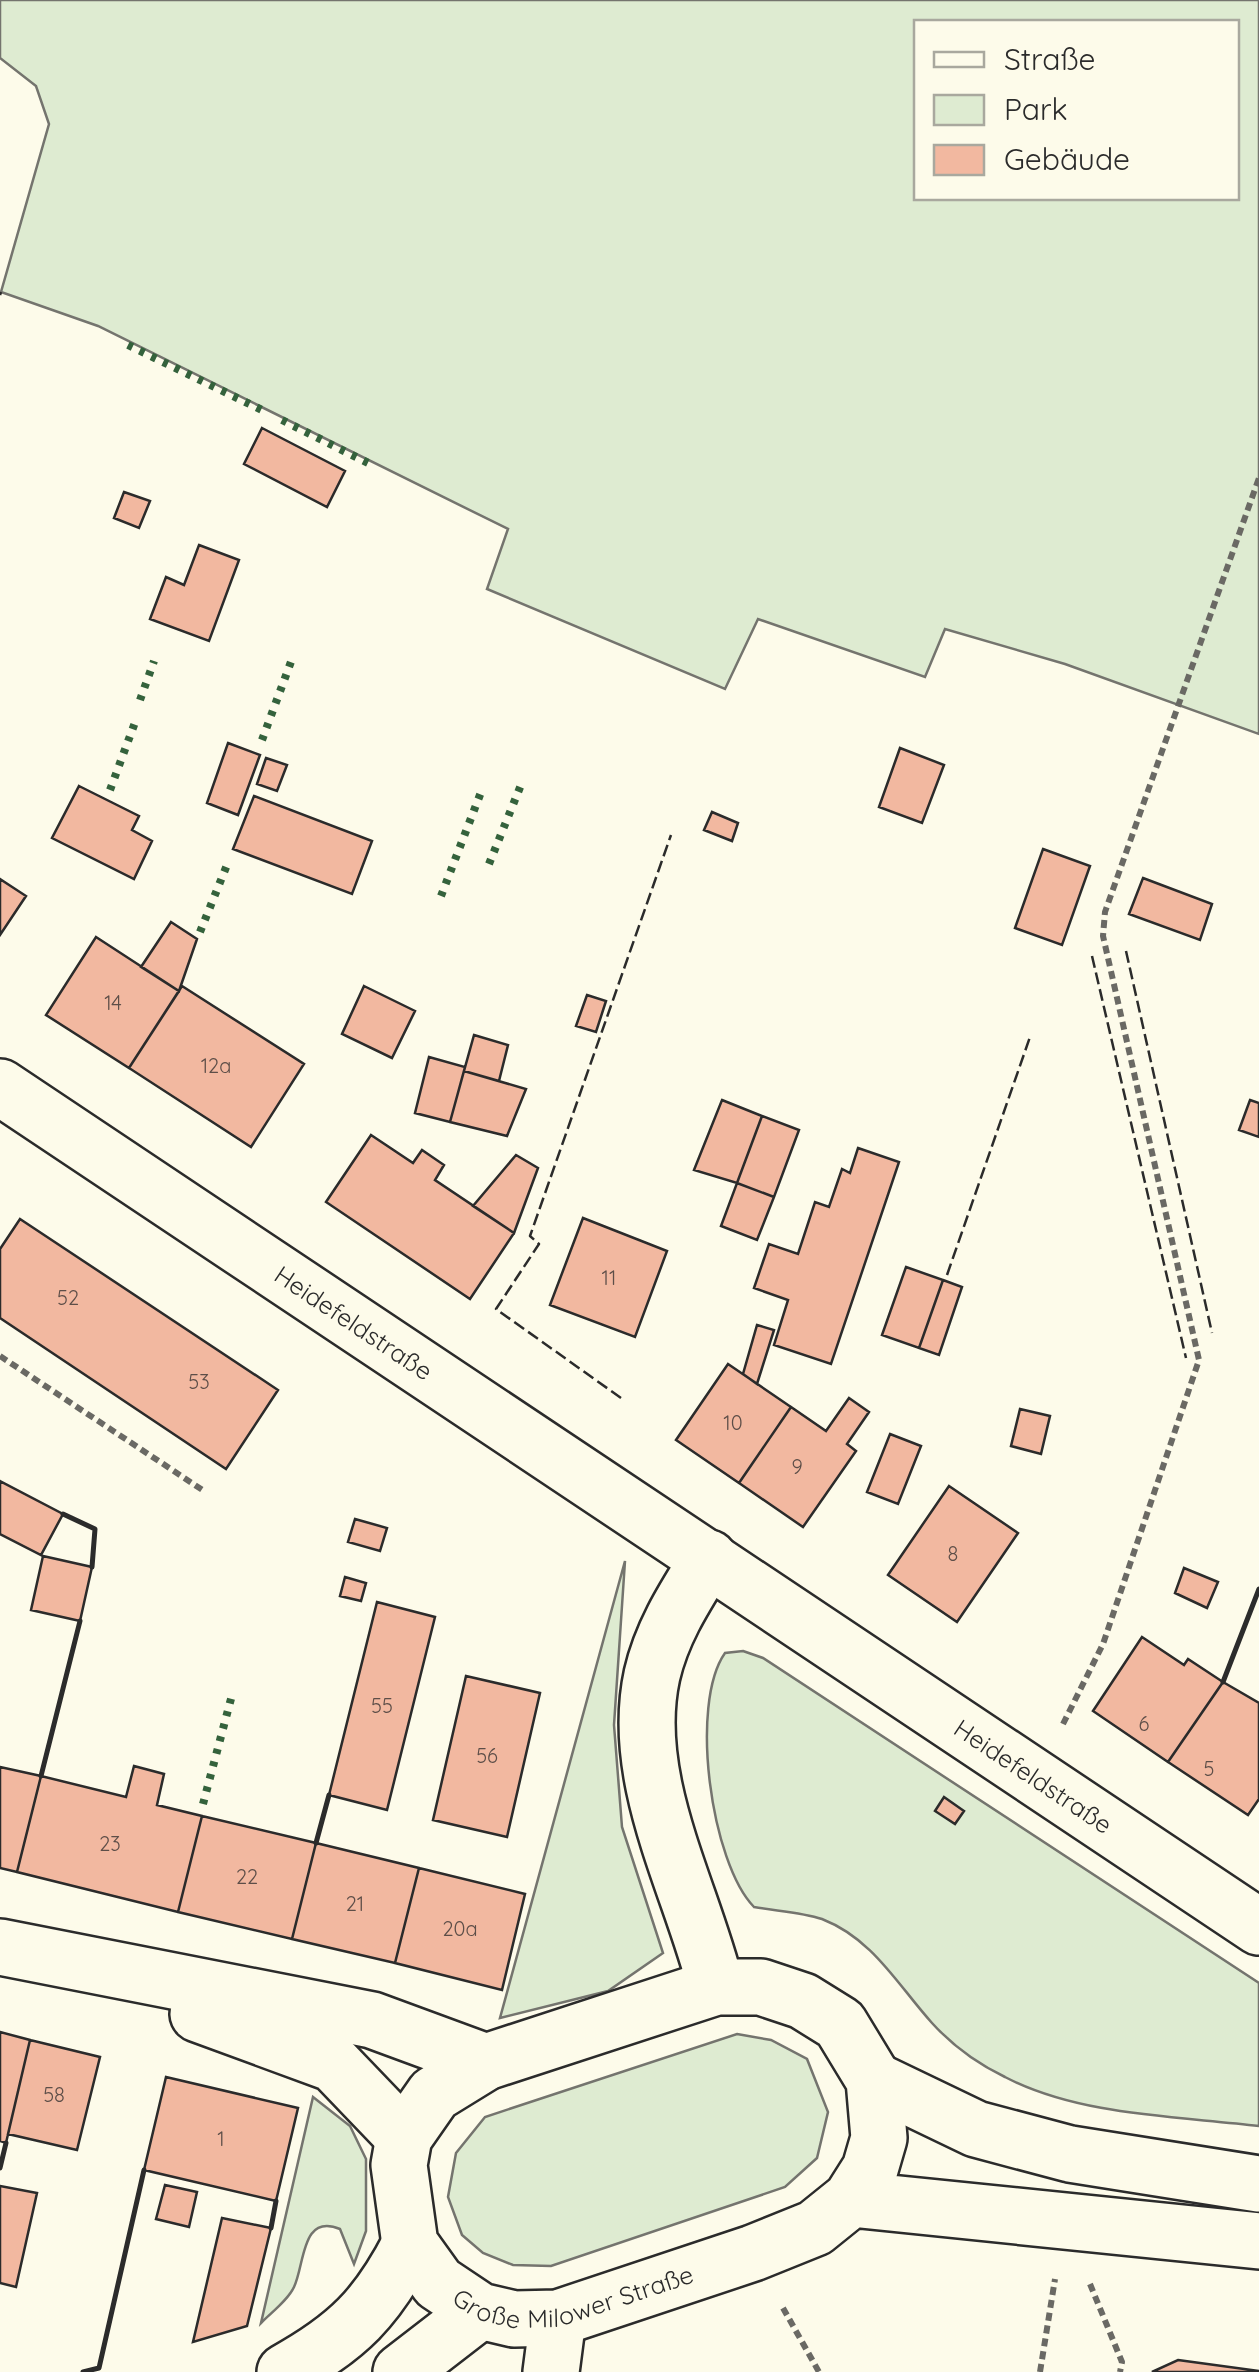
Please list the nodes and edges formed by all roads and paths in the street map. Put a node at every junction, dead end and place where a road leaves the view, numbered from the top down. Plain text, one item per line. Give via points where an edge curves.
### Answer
1 (1259, 478) edge
2 (0, 1087) edge
3 (0, 1356) edge
4 (204, 1491) dead end
5 (710, 1558) junction
6 (1037, 1778) junction
7 (1259, 1926) edge
8 (22, 1952) edge
9 (716, 1987) junction
10 (486, 2062) junction
11 (874, 2080) junction
12 (404, 2136) junction
13 (1259, 2184) edge
14 (851, 2199) junction
15 (1064, 2221) junction
16 (1259, 2241) edge
17 (410, 2244) junction
18 (753, 2253) junction
19 (480, 2312) junction
20 (558, 2318) junction
21 (285, 2372) edge
22 (401, 2372) edge
23 (551, 2372) edge
24 (820, 2372) edge
25 (1040, 2372) edge
26 (1120, 2372) edge

1 - 6 path via 1105,912 1103,936 1199,1360 1103,1644
2 - 5 main road, Heidefeldstraße
3 - 4 path
5 - 6 main road, Heidefeldstraße
5 - 9 main road via 674,1614 653,1673 646,1724 654,1791
6 - 7 main road, Heidefeldstraße
8 - 10 main road via 372,2020
8 - 12 main road via 334,2064
9 - 10 main road, Große Milower Straße
9 - 11 main road, Große Milower Straße via 761,1987 804,2001 840,2024
10 - 12 main road, Große Milower Straße via 434,2094
11 - 13 main road via 976,2129 1121,2163
11 - 14 main road, Große Milower Straße via 879,2138
12 - 17 main road, Große Milower Straße via 399,2165
14 - 15 main road
14 - 18 main road, Große Milower Straße via 815,2228
15 - 16 main road
15 - 25 path
15 - 26 path via 1122,2362
17 - 19 main road, Große Milower Straße via 438,2282
17 - 21 main road via 384,2294 351,2328
18 - 20 main road, Große Milower Straße
18 - 24 path
19 - 20 main road, Große Milower Straße
19 - 22 main road
20 - 23 main road

